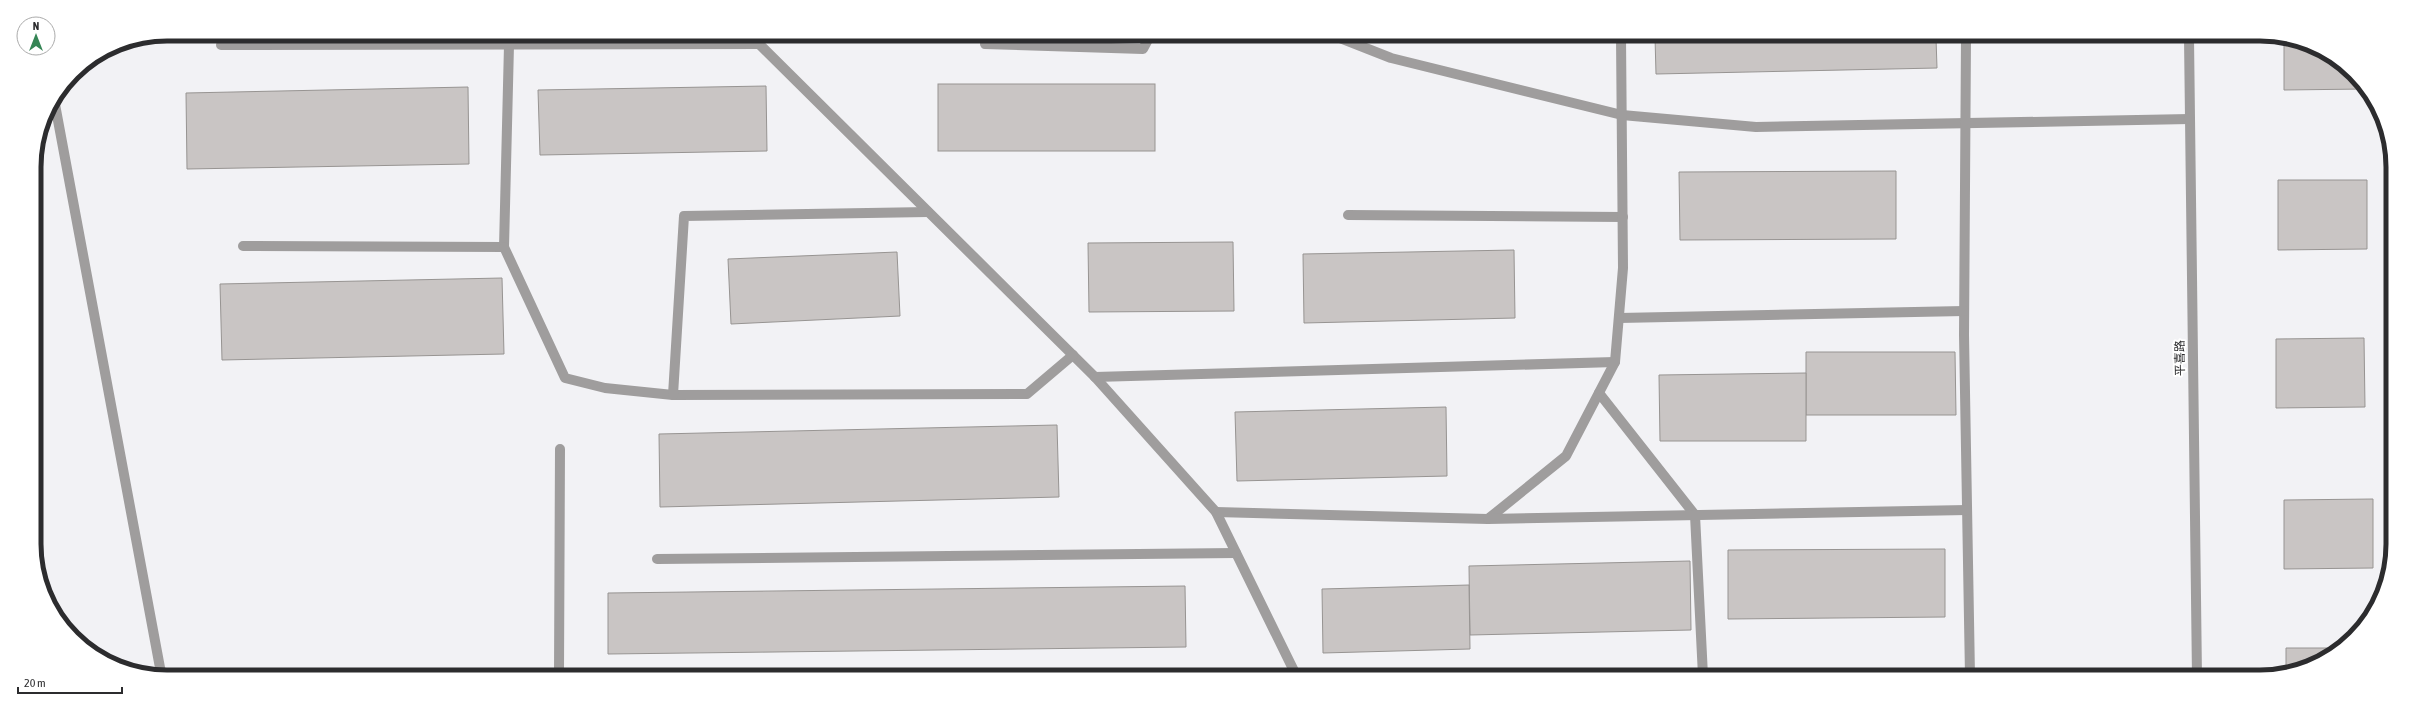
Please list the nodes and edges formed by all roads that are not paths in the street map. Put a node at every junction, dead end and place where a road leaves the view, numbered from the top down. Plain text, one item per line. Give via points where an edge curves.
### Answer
1 (512, 41) edge
2 (756, 41) edge
3 (1147, 41) edge
4 (1348, 41) edge
5 (1621, 41) edge
6 (1966, 41) edge
7 (2189, 41) edge
8 (759, 44) junction
9 (985, 44) dead end
10 (221, 45) dead end
11 (509, 45) junction
12 (56, 109) edge
13 (1622, 115) junction
14 (2190, 119) junction
15 (1966, 123) junction
16 (928, 212) junction
17 (1348, 215) dead end
18 (1623, 217) junction
19 (243, 246) dead end
20 (504, 247) junction
21 (1964, 311) junction
22 (1619, 318) junction
23 (1072, 355) junction
24 (1615, 362) junction
25 (1095, 377) junction
26 (1599, 393) junction
27 (673, 395) junction
28 (560, 449) dead end
29 (1967, 510) junction
30 (1216, 512) junction
31 (1695, 515) junction
32 (1488, 519) junction
33 (1236, 553) junction
34 (657, 559) dead end
35 (160, 670) edge
36 (559, 670) edge
37 (1294, 670) edge
38 (1703, 670) edge
39 (1970, 670) edge
40 (2197, 670) edge

1 - 11 street
2 - 8 street
3 - 9 street via 1143,49
4 - 13 street via 1391,58
5 - 13 street
6 - 15 street
7 - 14 street, 平喜路
8 - 11 street
8 - 16 street
10 - 11 street
11 - 20 street
12 - 35 street
13 - 15 street via 1756,127
13 - 18 street
14 - 15 street
14 - 40 street, 平喜路
15 - 21 street
16 - 23 street
16 - 27 street via 684,216
17 - 18 street
18 - 22 street via 1623,268
19 - 20 street
20 - 27 street via 564,378 605,388
21 - 22 street
21 - 29 street
22 - 24 street
23 - 25 street
23 - 27 street via 1027,394
24 - 25 street
24 - 26 street
25 - 30 street
26 - 31 street
26 - 32 street via 1566,456
28 - 36 street
29 - 31 street
29 - 39 street
30 - 32 street
30 - 33 street
31 - 32 street
31 - 38 street
33 - 34 street
33 - 37 street

